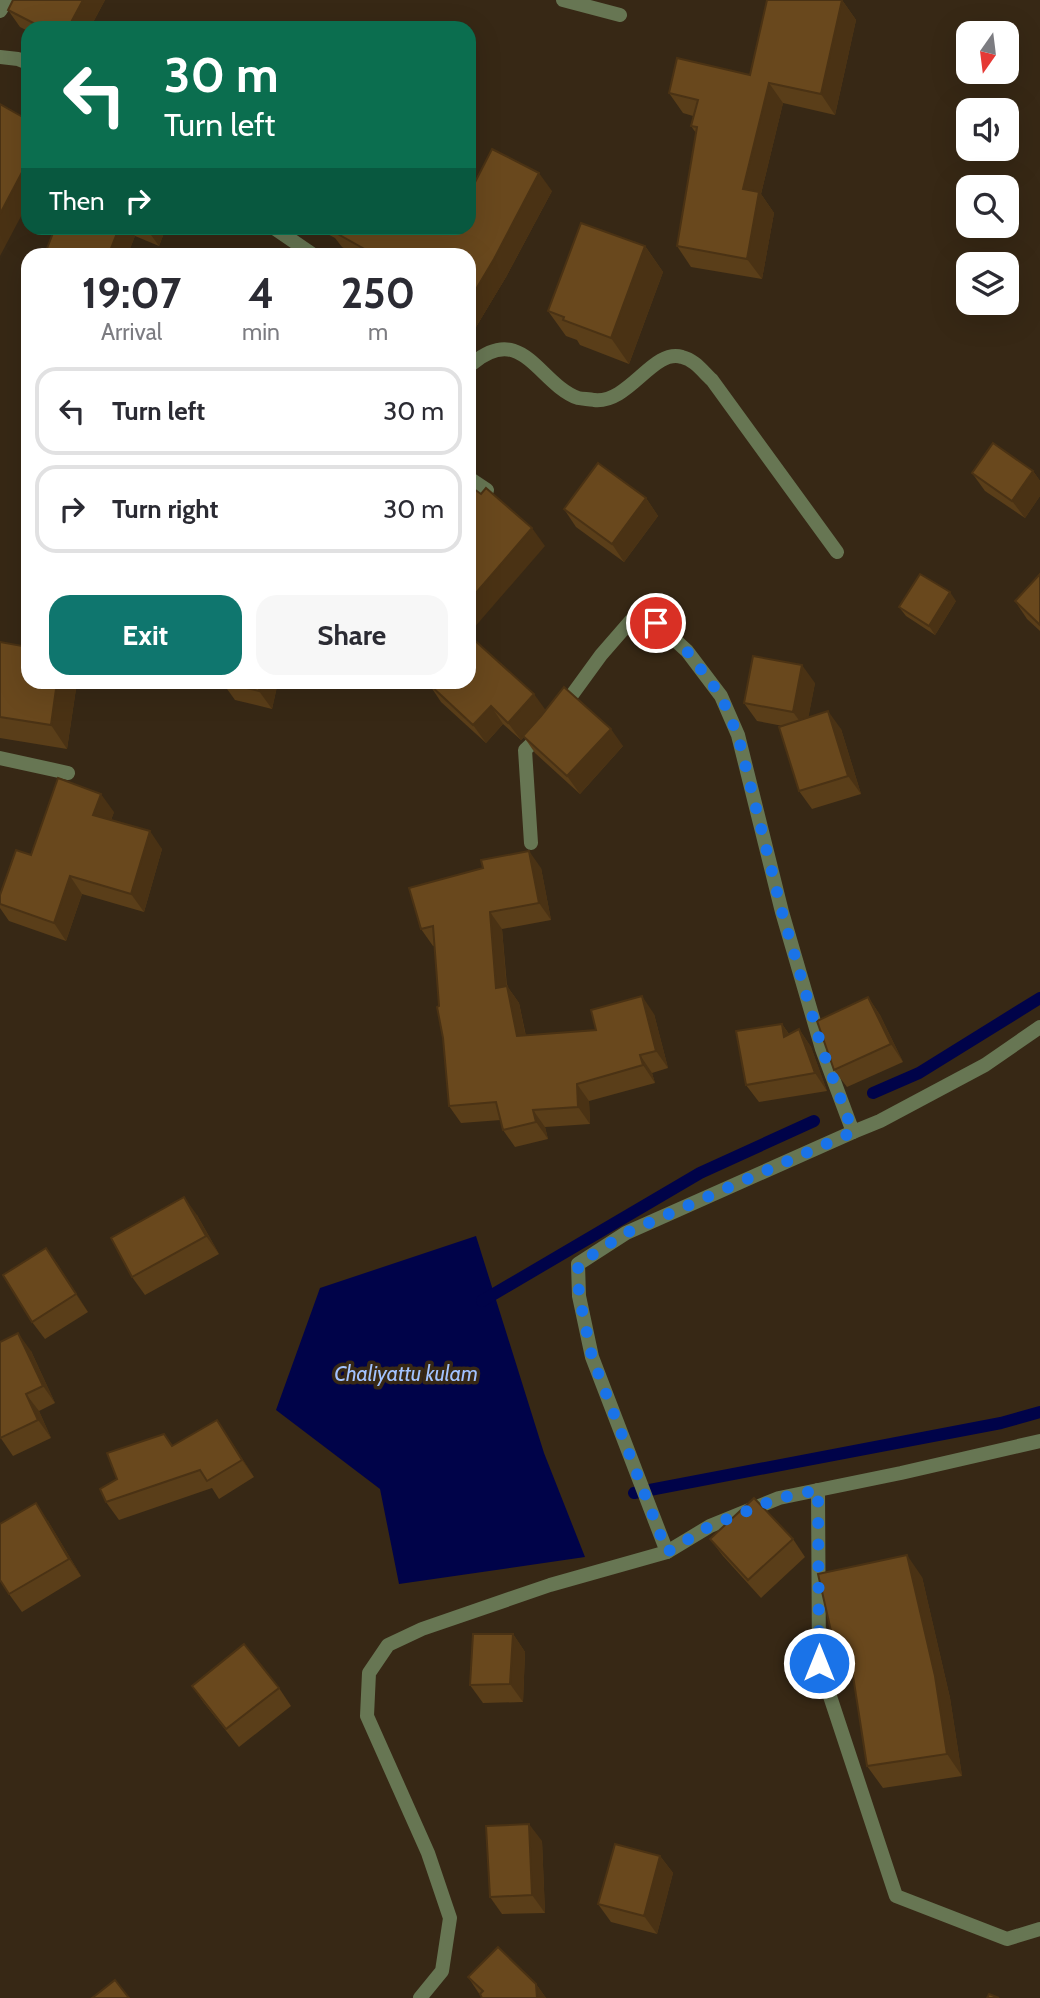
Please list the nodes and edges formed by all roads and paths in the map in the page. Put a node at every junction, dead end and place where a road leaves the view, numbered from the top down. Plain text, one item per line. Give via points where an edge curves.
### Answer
1 (7, 0) edge
2 (563, 0) edge
3 (0, 11) edge
4 (620, 15) dead end
5 (0, 57) edge
6 (21, 60) edge
7 (284, 235) edge
8 (303, 248) edge
9 (476, 361) edge
10 (476, 483) edge
11 (476, 504) edge
12 (837, 552) dead end
13 (0, 758) edge
14 (68, 773) dead end
15 (531, 843) dead end
16 (1040, 1027) edge
17 (853, 1132) junction
18 (1040, 1441) edge
19 (818, 1490) junction
20 (667, 1552) junction
21 (1040, 1929) edge
22 (420, 1998) edge

1 - 3 street
2 - 4 street
5 - 6 street
7 - 8 street
9 - 12 street via 493,351 513,350 577,397 598,401 618,397 665,359 680,356 694,362 712,380
10 - 11 street via 487,490
13 - 14 street
15 - 17 street via 525,750 641,609 687,651 721,696 738,736 782,912 822,1049
16 - 17 street via 985,1065
17 - 20 street via 626,1233 578,1264 579,1296 592,1357
18 - 19 street
19 - 20 street via 779,1498 710,1526
19 - 21 street via 819,1663 896,1896 1007,1939
20 - 22 street via 550,1585 422,1629 388,1645 369,1673 367,1716 428,1853 450,1918 442,1971

